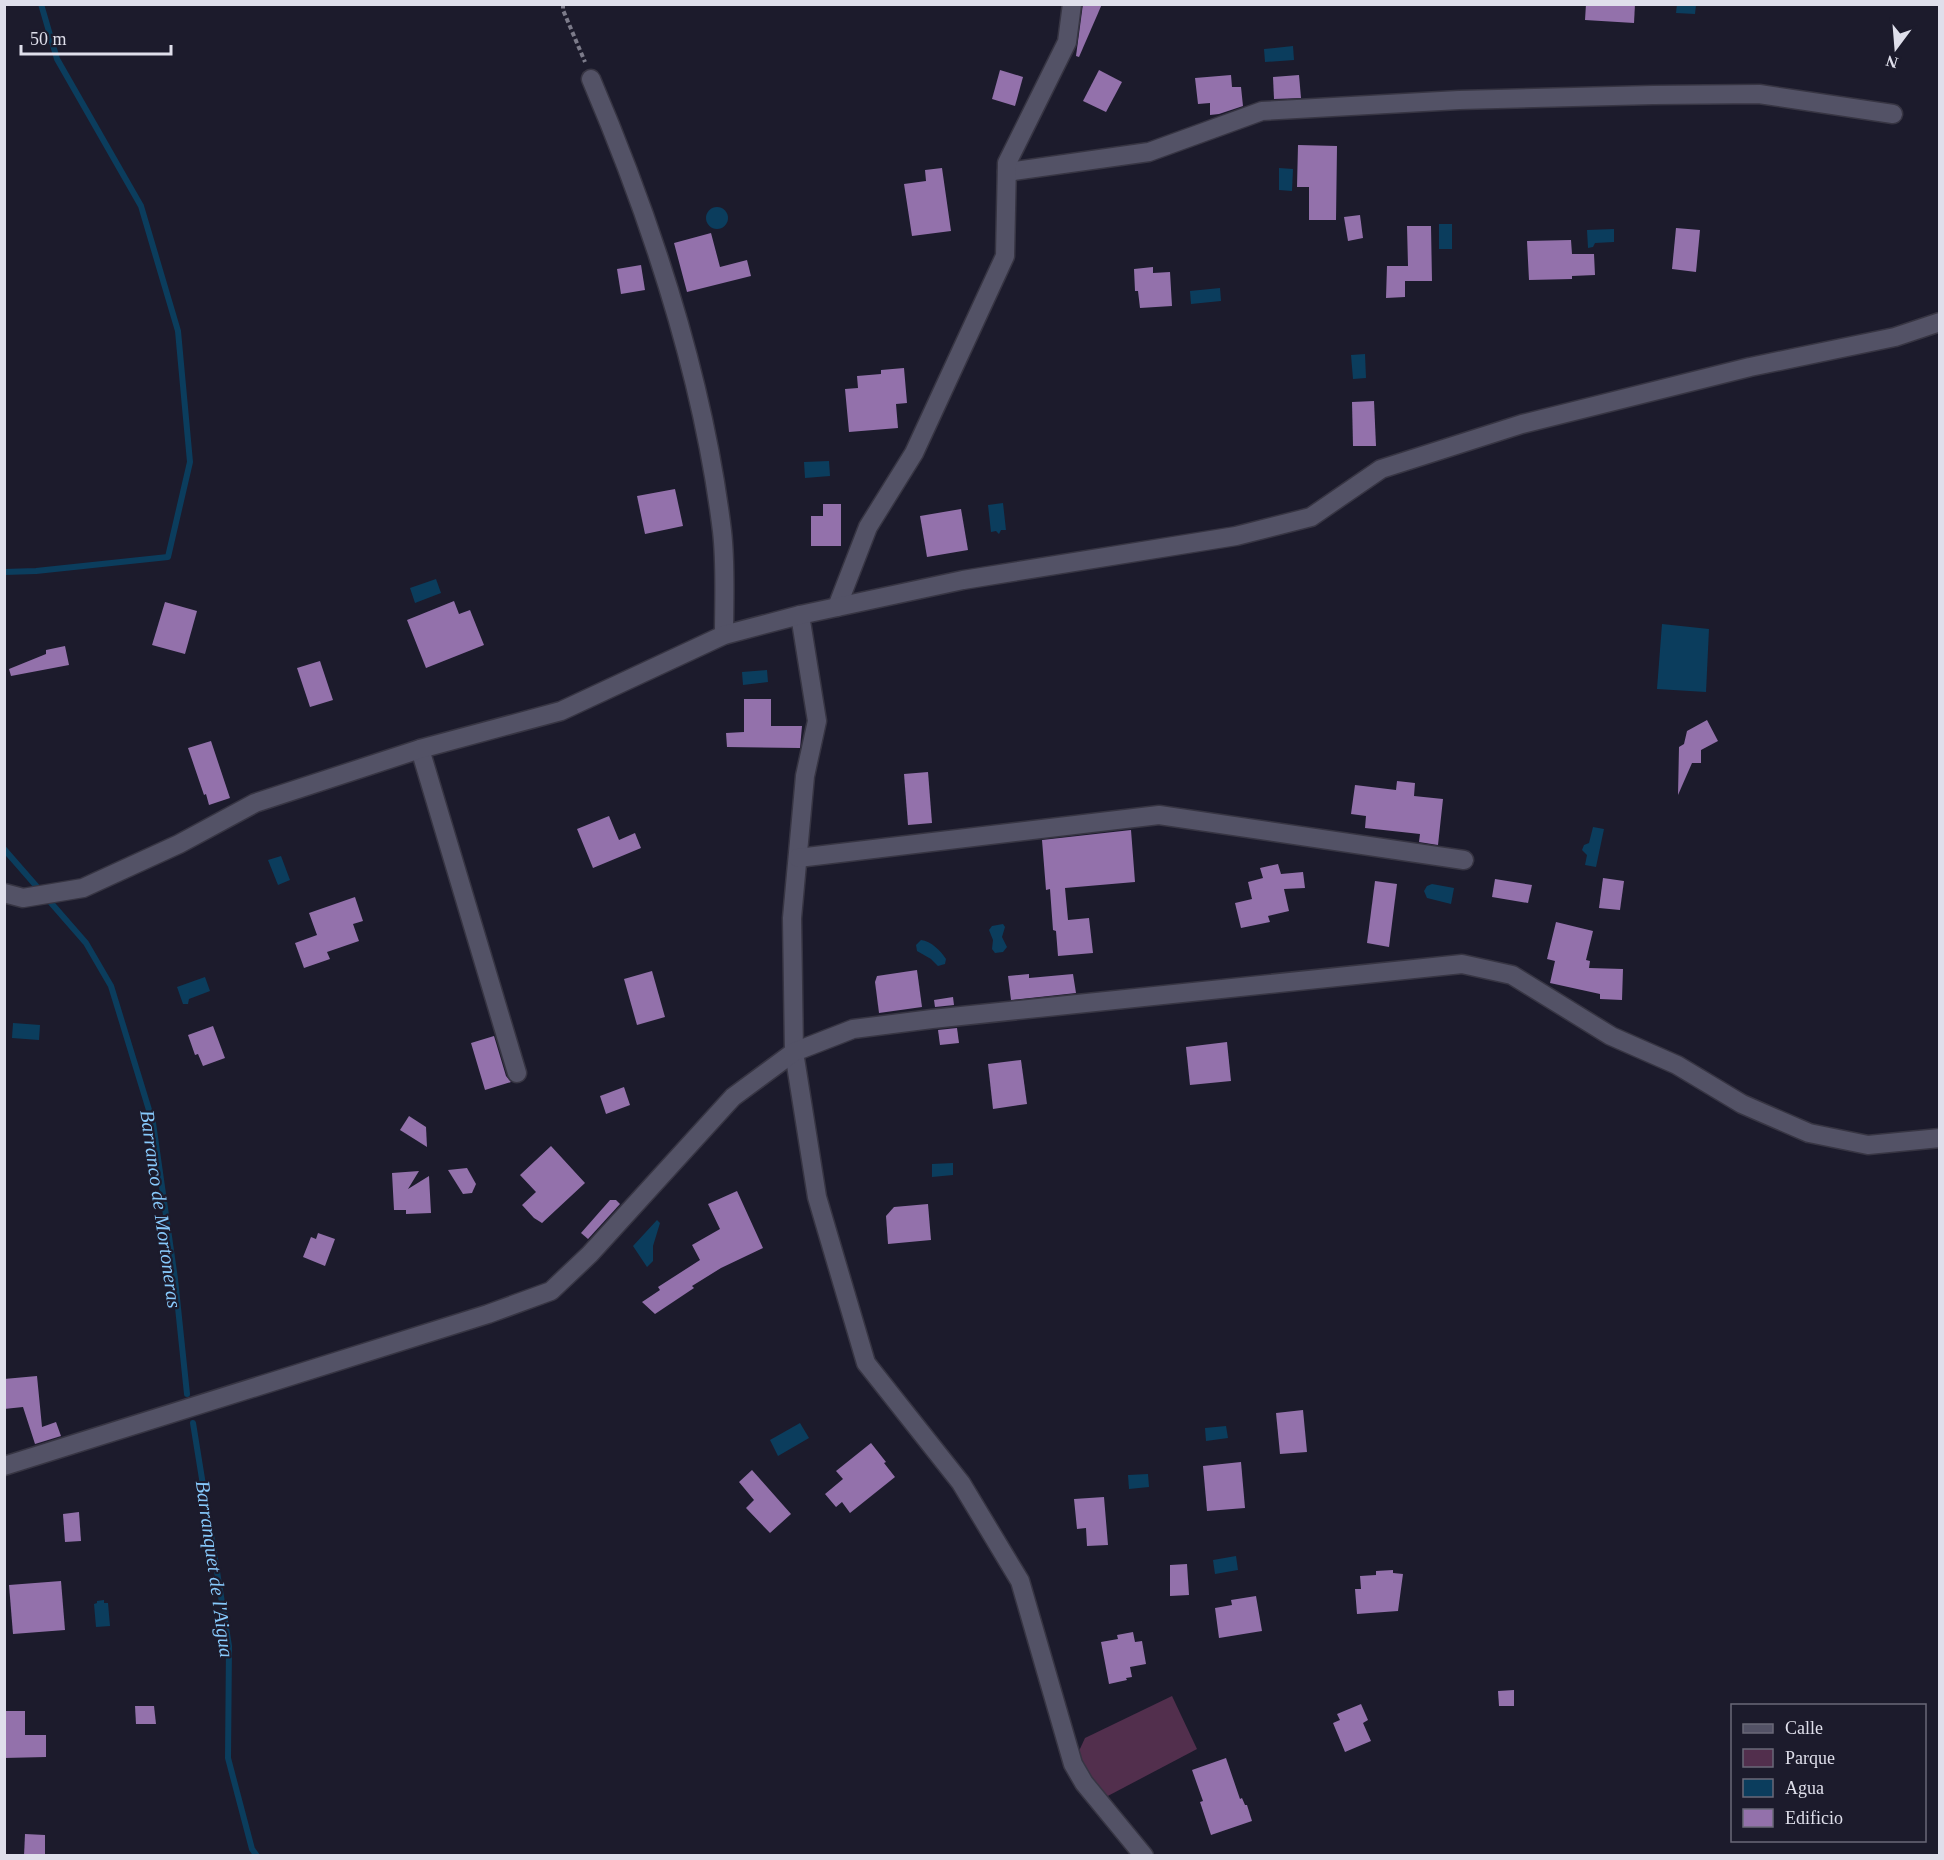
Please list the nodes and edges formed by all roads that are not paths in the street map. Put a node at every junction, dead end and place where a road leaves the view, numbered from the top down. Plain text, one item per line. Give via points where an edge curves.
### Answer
1 (1072, 4) edge
2 (591, 79) road end
3 (1893, 114) dead end
4 (1007, 172) junction
5 (1940, 322) edge
6 (837, 607) junction
7 (800, 615) junction
8 (724, 635) junction
9 (420, 748) junction
10 (798, 858) junction
11 (1464, 860) dead end
12 (4, 893) edge
13 (794, 1052) junction
14 (517, 1073) dead end
15 (1940, 1138) edge
16 (4, 1466) edge
17 (1144, 1856) edge

1 - 4 street via 1067,42 1007,163
2 - 8 street via 639,198 686,348 721,523
3 - 4 street via 1759,94 1459,100 1262,111 1149,152
4 - 6 street via 1005,256 914,453 868,527
5 - 6 street via 1895,337 1750,367 1522,423 1381,469 1311,517 1236,536 963,580
6 - 7 street
7 - 8 street
7 - 10 street via 817,721 805,776
8 - 9 street via 561,711
9 - 12 street via 255,803 179,844 83,888 23,898
9 - 14 street
10 - 11 street via 1159,815
10 - 13 street via 792,918
13 - 15 street via 865,1027 1462,964 1512,975 1611,1036 1677,1065 1742,1104 1809,1133 1868,1145
13 - 16 street via 733,1097 590,1254 550,1291 477,1318
13 - 17 street via 817,1197 866,1363 961,1484 1020,1581 1073,1764

